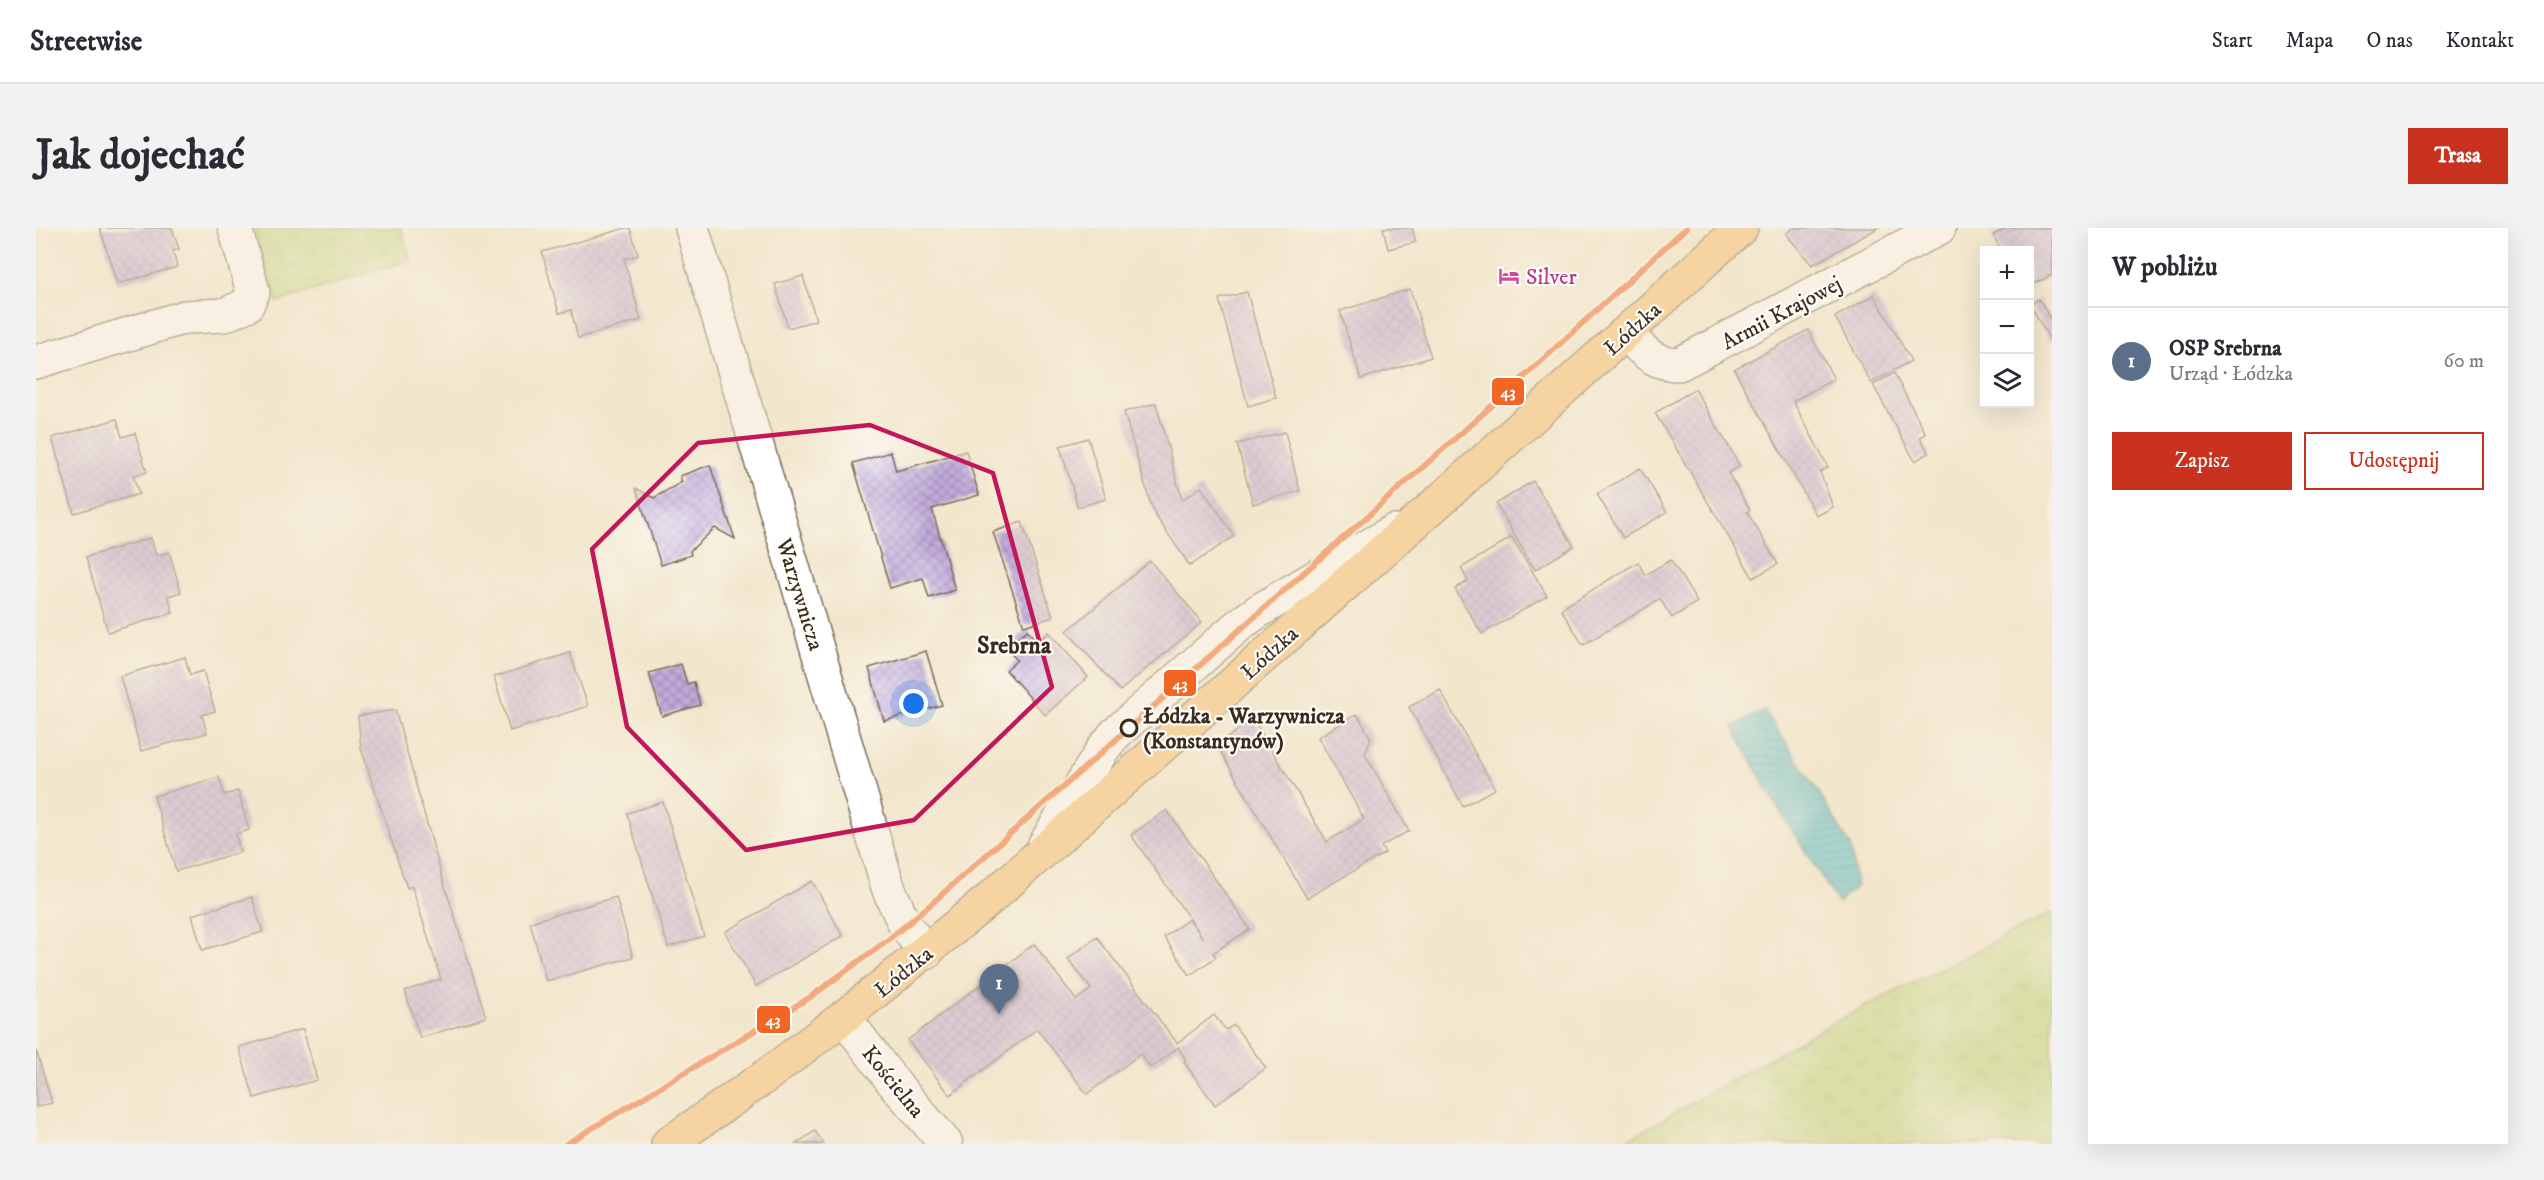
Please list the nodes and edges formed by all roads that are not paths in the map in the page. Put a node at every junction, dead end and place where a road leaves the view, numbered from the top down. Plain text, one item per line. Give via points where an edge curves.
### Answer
1 (235, 228) edge
2 (692, 228) edge
3 (1741, 228) edge
4 (1939, 228) edge
5 (1626, 334) junction
6 (36, 362) edge
7 (926, 953) junction
8 (844, 1017) junction
9 (668, 1144) edge
10 (946, 1144) edge

1 - 6 street via 253,292 246,305 224,315 185,317
2 - 7 street, Warzywnicza via 889,890 905,925
3 - 5 main road, Łódzka
4 - 5 street, Armii Krajowej via 1679,364 1663,364 1648,356
5 - 7 main road, Łódzka
7 - 8 main road, Łódzka
8 - 9 main road, Łódzka
8 - 10 street, Kościelna

